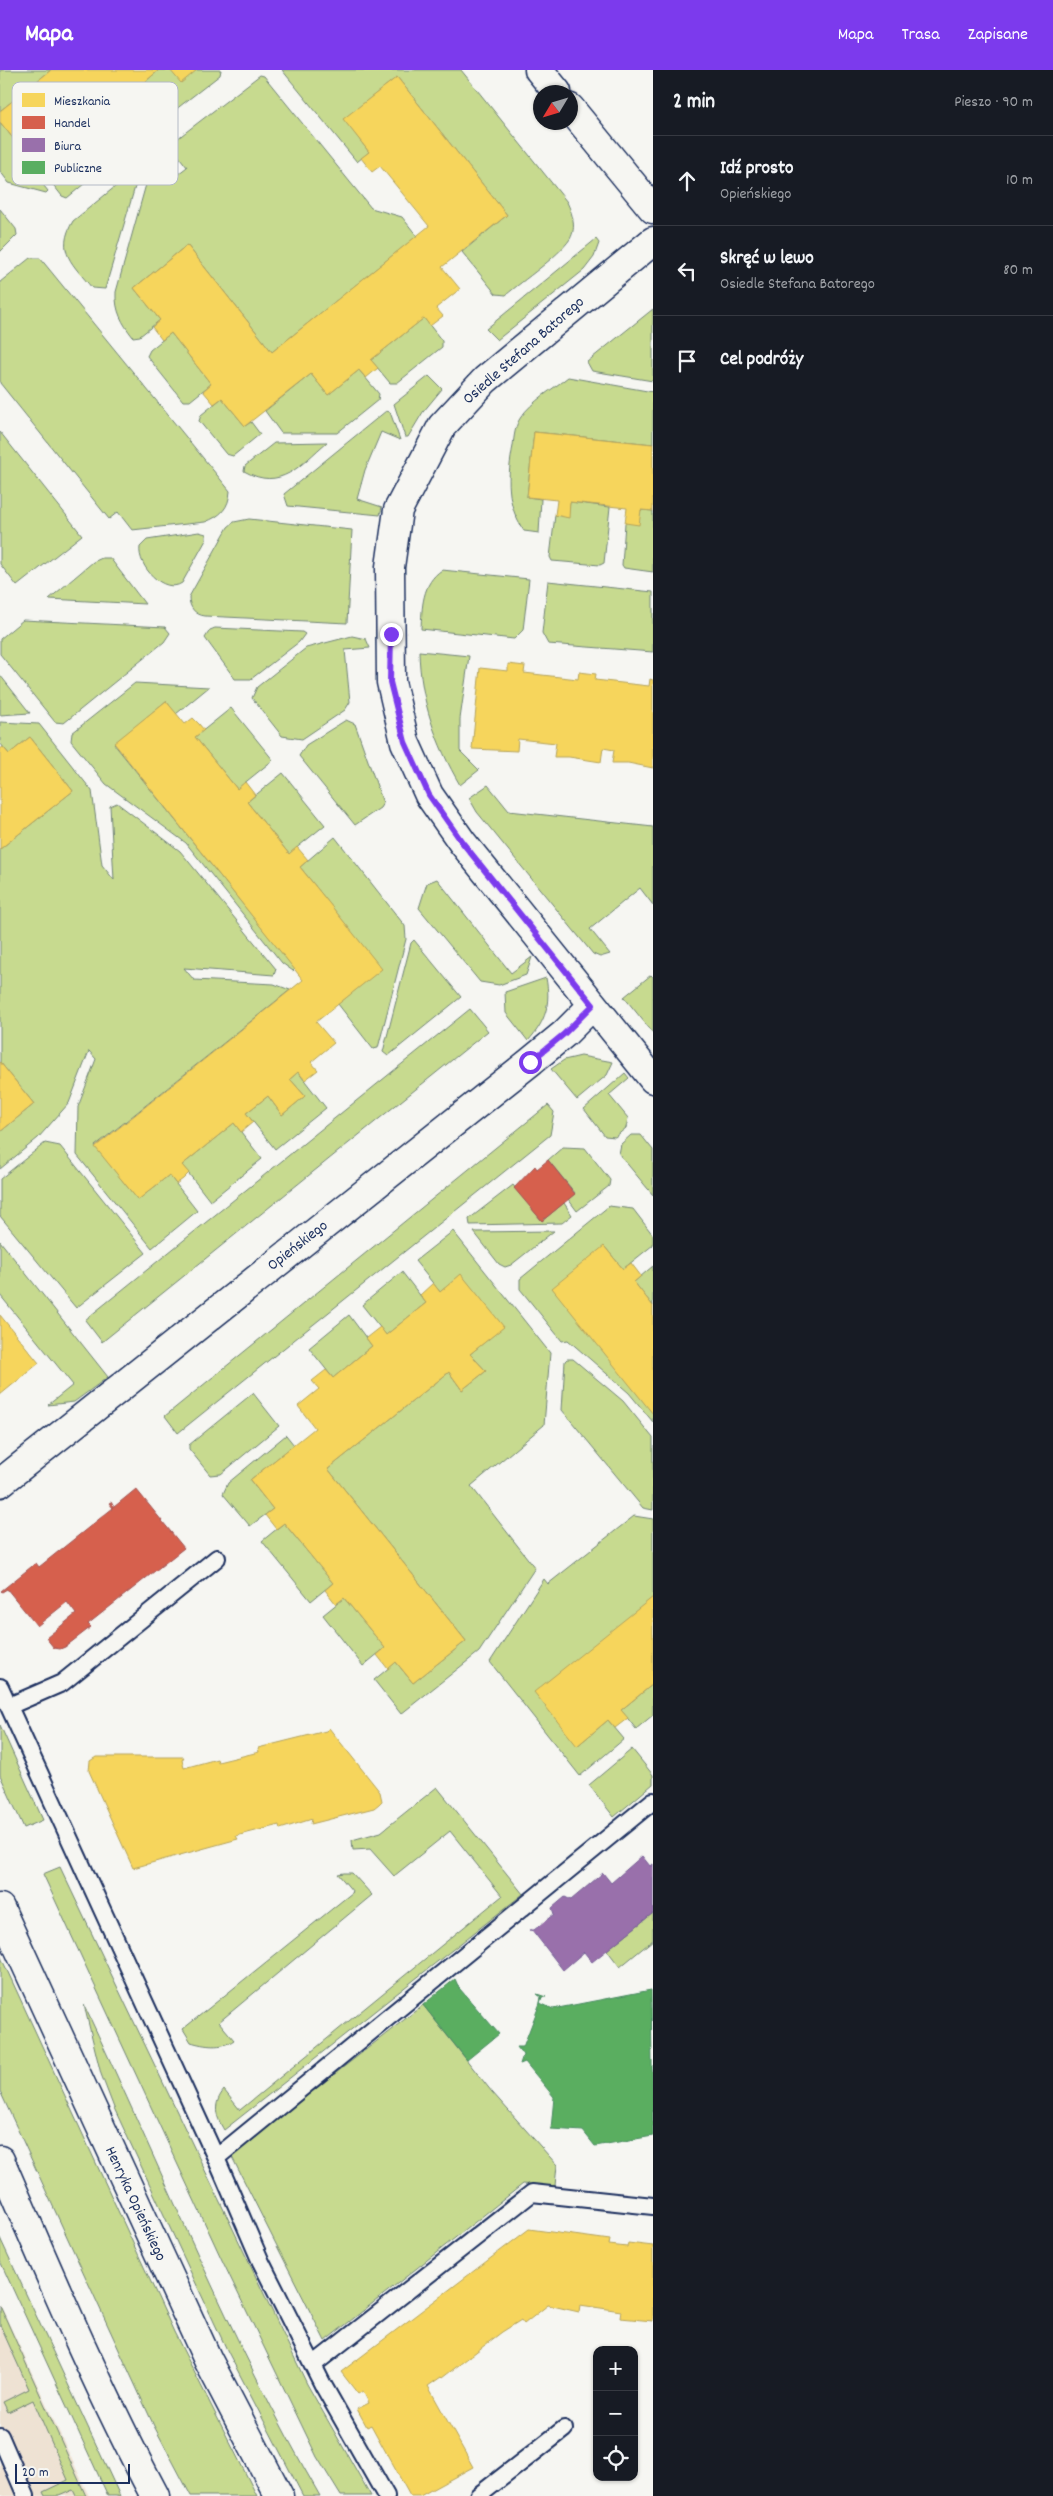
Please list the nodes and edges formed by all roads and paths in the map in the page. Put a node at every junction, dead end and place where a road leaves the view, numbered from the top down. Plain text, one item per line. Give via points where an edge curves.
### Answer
1 (539, 70) edge
2 (552, 85) edge
3 (578, 118) edge
4 (653, 209) edge
5 (653, 240) edge
6 (593, 1005) junction
7 (653, 1079) edge
8 (0, 1483) edge
9 (217, 1558) dead end
10 (0, 1687) edge
11 (9, 1706) junction
12 (653, 1801) edge
13 (0, 1908) edge
14 (216, 2158) junction
15 (0, 2160) edge
16 (653, 2206) edge
17 (313, 2365) junction
18 (564, 2429) dead end
19 (0, 2436) edge
20 (26, 2496) edge
21 (155, 2496) edge
22 (279, 2496) edge
23 (386, 2496) edge
24 (478, 2496) edge

1 - 2 street
3 - 4 street
5 - 6 street, Osiedle Stefana Batorego via 485,380 442,426 398,510 390,567 390,682 405,742 429,795 462,842
6 - 7 street, Osiedle Stefana Batorego
6 - 8 street, Opieńskiego via 536,1057
9 - 11 lane via 62,1683
10 - 11 lane
11 - 14 lane
12 - 14 lane
13 - 22 street, Henryka Opieńskiego via 208,2360
14 - 17 lane via 261,2262
15 - 21 street via 82,2346
16 - 17 lane via 532,2193
17 - 23 lane
18 - 24 lane
19 - 20 lane

